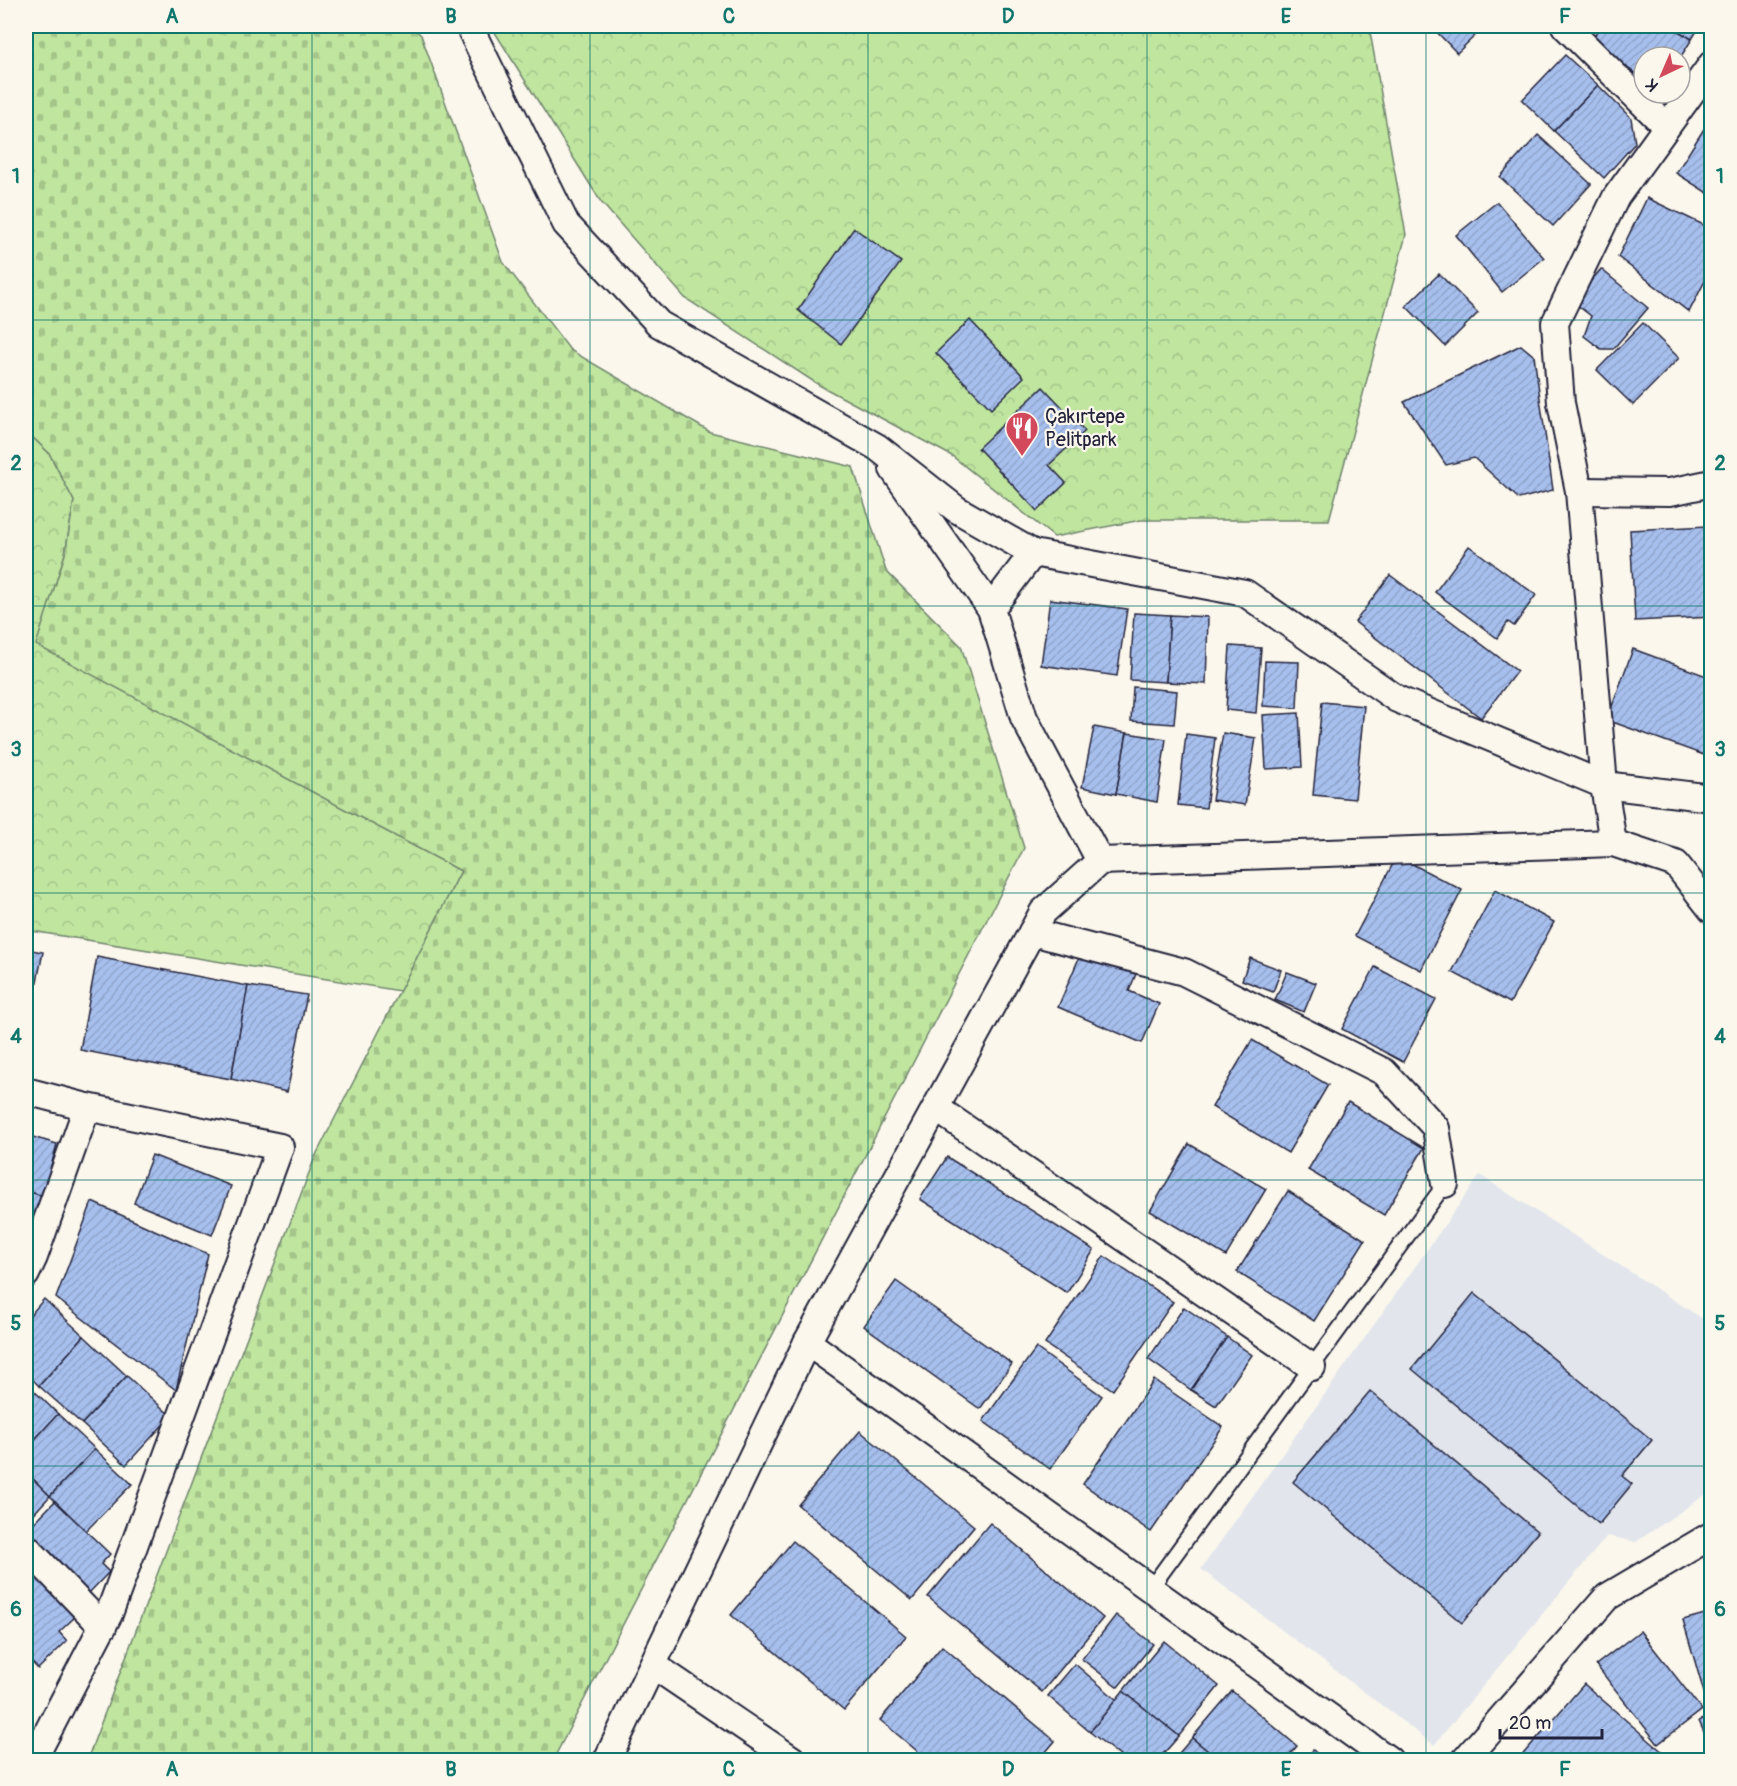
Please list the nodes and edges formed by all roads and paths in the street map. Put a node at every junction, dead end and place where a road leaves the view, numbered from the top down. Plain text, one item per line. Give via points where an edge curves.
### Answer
1 (469, 26) edge
2 (1565, 26) edge
3 (1712, 64) edge
4 (1666, 126) junction
5 (877, 447) junction
6 (1712, 483) edge
7 (1579, 491) junction
8 (1033, 553) junction
9 (991, 609) junction
10 (1604, 785) junction
11 (1712, 798) edge
12 (1613, 843) junction
13 (1100, 861) junction
14 (1712, 910) edge
15 (1032, 932) junction
16 (26, 1091) edge
17 (87, 1107) junction
18 (936, 1108) junction
19 (1445, 1184) joint
20 (26, 1274) edge
21 (807, 1342) junction
22 (1312, 1367) junction
23 (1712, 1535) edge
24 (26, 1547) edge
25 (1150, 1589) junction
26 (103, 1627) junction
27 (653, 1665) junction
28 (26, 1756) edge
29 (32, 1761) edge
30 (607, 1761) edge
31 (793, 1761) edge
32 (1389, 1761) edge
33 (1464, 1761) edge

1 - 5 street via 566,224 659,324
2 - 4 street
3 - 4 street
4 - 7 street via 1616,197 1555,323 1562,403
5 - 8 street via 956,509
5 - 9 street
6 - 7 street via 1670,492
7 - 10 street
8 - 9 street
8 - 10 street via 1245,593 1397,699
9 - 13 street via 1024,718
10 - 11 street
10 - 12 street
12 - 13 street
12 - 14 street via 1676,864
13 - 15 street via 1044,912
15 - 18 street
15 - 19 street via 1184,972 1384,1072 1436,1128
16 - 17 street
17 - 20 street
17 - 26 street via 280,1148
18 - 21 street
18 - 22 street
19 - 22 lane
21 - 25 street
21 - 27 street
22 - 25 lane
23 - 33 street via 1606,1597
24 - 26 street
25 - 32 street
26 - 29 street
27 - 30 street
27 - 31 street
28 - 29 street

